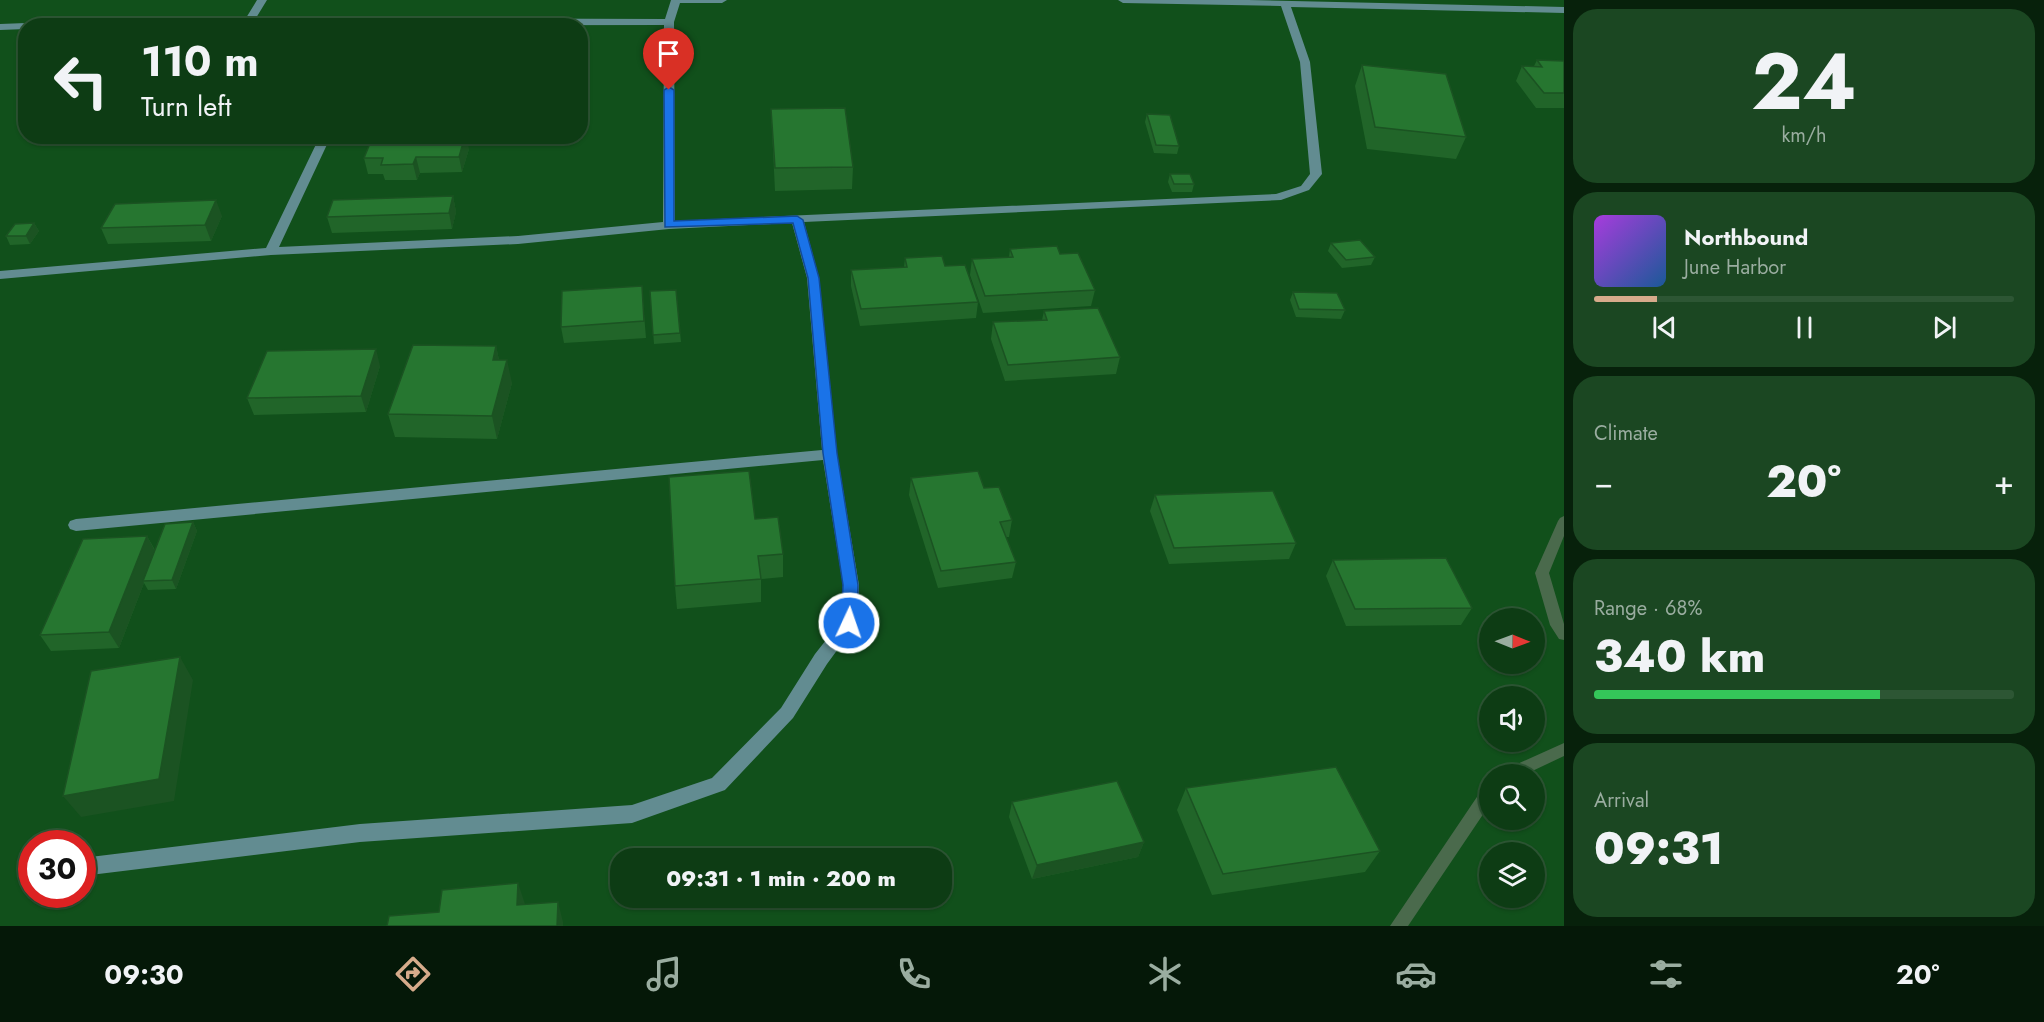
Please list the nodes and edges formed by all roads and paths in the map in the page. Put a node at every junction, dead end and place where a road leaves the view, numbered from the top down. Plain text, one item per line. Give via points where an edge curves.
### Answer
1 (262, 0) edge
2 (676, 0) edge
3 (722, 0) edge
4 (1123, 0) edge
5 (1285, 4) junction
6 (1564, 10) edge
7 (251, 18) edge
8 (588, 22) edge
9 (669, 22) junction
10 (18, 26) edge
11 (0, 27) edge
12 (322, 144) edge
13 (797, 220) junction
14 (669, 225) junction
15 (271, 251) junction
16 (0, 275) edge
17 (830, 453) junction
18 (76, 525) dead end
19 (96, 865) edge

1 - 7 street
2 - 3 street
2 - 9 street
4 - 5 street
5 - 6 street
5 - 13 street via 1305,62 1316,174 1305,188 1277,197
8 - 9 street
9 - 14 street
10 - 11 street
12 - 15 street
13 - 14 street
13 - 17 street via 813,278
14 - 15 street via 519,240
15 - 16 street
17 - 18 street
17 - 19 street via 851,585 849,623 787,713 718,784 632,814 360,833

